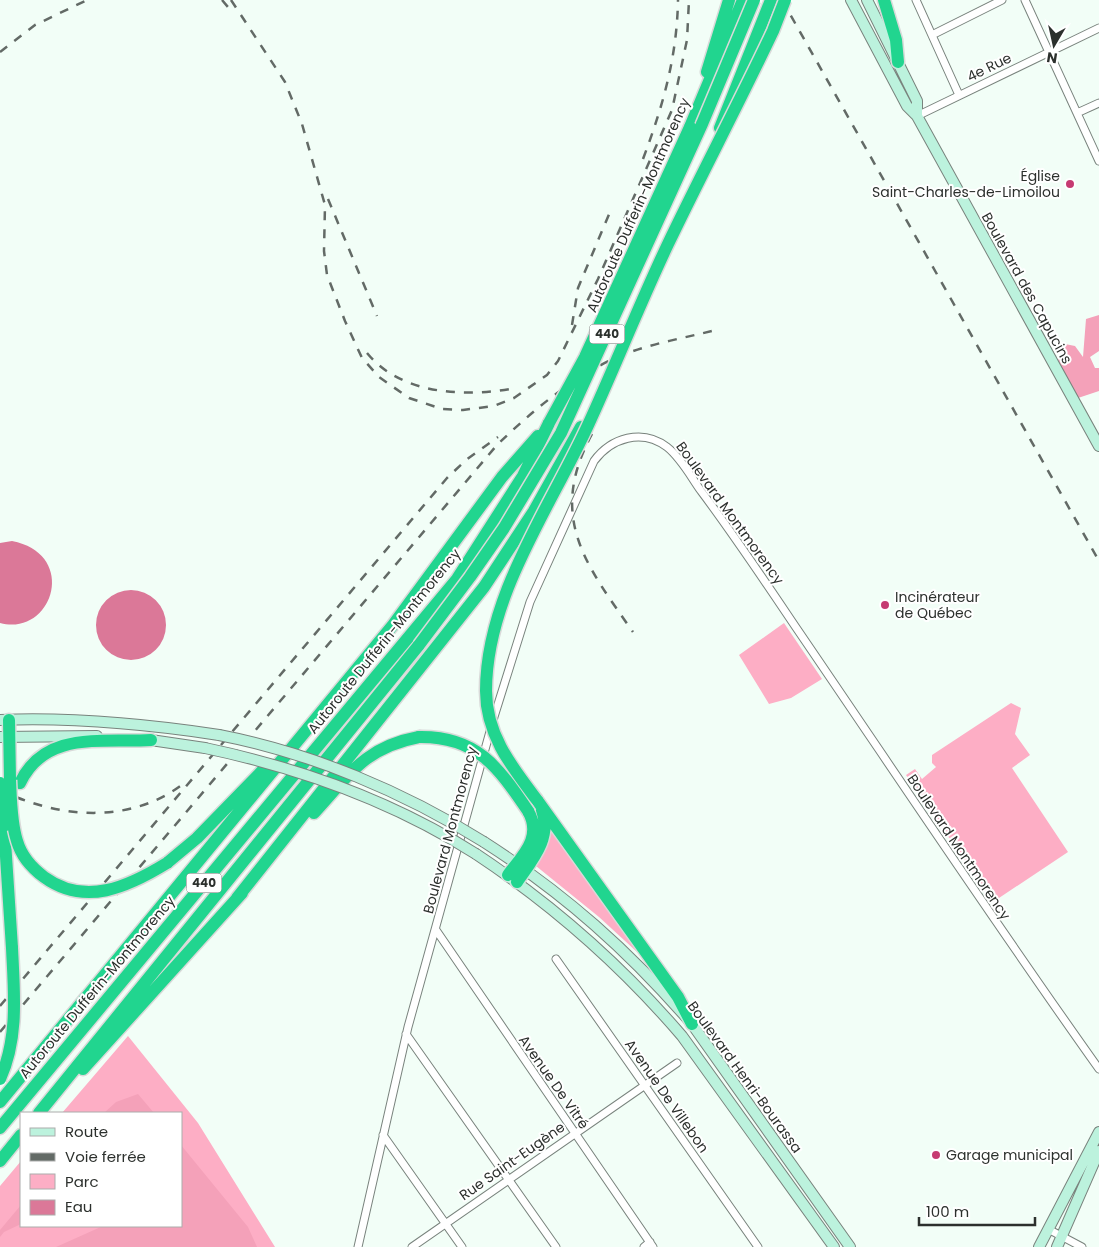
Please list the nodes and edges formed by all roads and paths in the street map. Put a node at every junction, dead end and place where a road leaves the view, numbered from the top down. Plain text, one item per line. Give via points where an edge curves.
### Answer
1 (729, 0) edge
2 (743, 0) edge
3 (754, 0) edge
4 (771, 0) edge
5 (785, 0) edge
6 (851, 0) edge
7 (867, 0) edge
8 (884, 0) edge
9 (916, 0) edge
10 (1002, 0) edge
11 (1025, 0) edge
12 (1099, 28) edge
13 (932, 35) junction
14 (1048, 52) junction
15 (898, 62) junction
16 (959, 95) junction
17 (1099, 102) edge
18 (1077, 113) junction
19 (917, 116) junction
20 (690, 127) junction
21 (1099, 162) edge
22 (697, 183) junction
23 (604, 386) junction
24 (549, 423) junction
25 (1099, 446) edge
26 (340, 689) junction
27 (4, 720) edge
28 (4, 737) edge
29 (151, 740) junction
30 (10, 782) edge
31 (535, 805) junction
32 (522, 866) junction
33 (513, 878) junction
34 (236, 898) junction
35 (436, 930) junction
36 (556, 959) dead end
37 (692, 1024) junction
38 (406, 1034) junction
39 (677, 1063) dead end
40 (1099, 1069) edge
41 (0, 1078) edge
42 (645, 1086) junction
43 (0, 1102) edge
44 (42, 1109) edge
45 (0, 1128) edge
46 (1099, 1132) edge
47 (574, 1133) junction
48 (383, 1134) junction
49 (20, 1136) edge
50 (1099, 1151) edge
51 (0, 1161) edge
52 (509, 1180) junction
53 (446, 1223) junction
54 (1048, 1229) junction
55 (1062, 1236) junction
56 (649, 1245) edge
57 (358, 1247) edge
58 (412, 1247) edge
59 (462, 1247) edge
60 (556, 1247) edge
61 (758, 1247) edge
62 (834, 1247) edge
63 (850, 1247) edge
64 (1040, 1247) edge
65 (1057, 1247) edge
66 (1082, 1247) edge

1 - 20 highway
2 - 20 highway, Autoroute Dufferin-Montmorency / 440
3 - 44 highway, Autoroute Dufferin-Montmorency / 440, bridge via 702,124 561,432 498,536 419,645
4 - 22 highway, bridge
5 - 22 highway, bridge via 756,68
6 - 19 main road, Boulevard des Capucins via 907,106
7 - 15 main road, Boulevard des Capucins
8 - 15 highway via 896,40
9 - 13 street
10 - 13 street
11 - 14 street
12 - 14 street, 4e Rue
13 - 16 street
14 - 16 street, 4e Rue
14 - 18 street
15 - 19 main road, Boulevard des Capucins via 917,101
16 - 19 street, 4e Rue
17 - 18 street
18 - 21 street
19 - 25 main road, Boulevard des Capucins
20 - 24 highway, Autoroute Dufferin-Montmorency / 440, bridge via 585,357
22 - 23 highway, bridge
23 - 31 highway, bridge via 589,424 523,553 503,605 489,660 487,707 495,737
23 - 34 highway, bridge via 534,512 484,586
24 - 26 highway via 502,477 433,574
24 - 45 highway, Autoroute Dufferin-Montmorency / 440 via 523,476 457,579
26 - 30 highway, bridge via 197,838 167,863 114,890 87,892 63,888 39,873 22,853 13,827
26 - 43 highway
27 - 28 highway
27 - 32 main road, Boulevard Henri-Bourassa, bridge via 114,722 219,735 295,755 363,780 442,816
28 - 29 main road, Boulevard Henri-Bourassa via 72,735
28 - 30 highway
29 - 30 highway via 78,742 51,750
29 - 33 main road, Boulevard Henri-Bourassa, bridge via 246,757 331,783 386,806 476,854
30 - 41 highway, bridge via 14,1002 11,1046
31 - 32 highway via 532,841
31 - 34 highway, bridge via 478,751 450,739 419,737 386,745 358,764
31 - 37 highway via 678,997
32 - 33 highway
32 - 37 main road, Boulevard Henri-Bourassa via 617,943
33 - 62 main road, Boulevard Henri-Bourassa via 593,945 664,1015 688,1043
34 - 44 highway via 98,1055
35 - 38 street, Boulevard Montmorency
35 - 40 street, Boulevard Montmorency via 494,717 540,578 602,449 614,442 644,437 667,447 739,542 1014,951
35 - 47 street, Avenue De Vitré
36 - 42 street, Avenue De Villebon
37 - 63 main road, Boulevard Henri-Bourassa
38 - 48 street, Boulevard Montmorency
38 - 52 street
39 - 42 street, Rue Saint-Eugène
42 - 47 street, Rue Saint-Eugène
42 - 61 street, Avenue De Villebon
46 - 54 main road
47 - 52 street, Rue Saint-Eugène
47 - 56 street, Avenue De Vitré
48 - 53 street
48 - 57 street, Boulevard Montmorency
49 - 51 highway
50 - 55 main road
52 - 53 street, Rue Saint-Eugène
52 - 60 street
53 - 58 street, Rue Saint-Eugène
53 - 59 street
54 - 55 street
54 - 64 main road
55 - 65 main road
55 - 66 street

